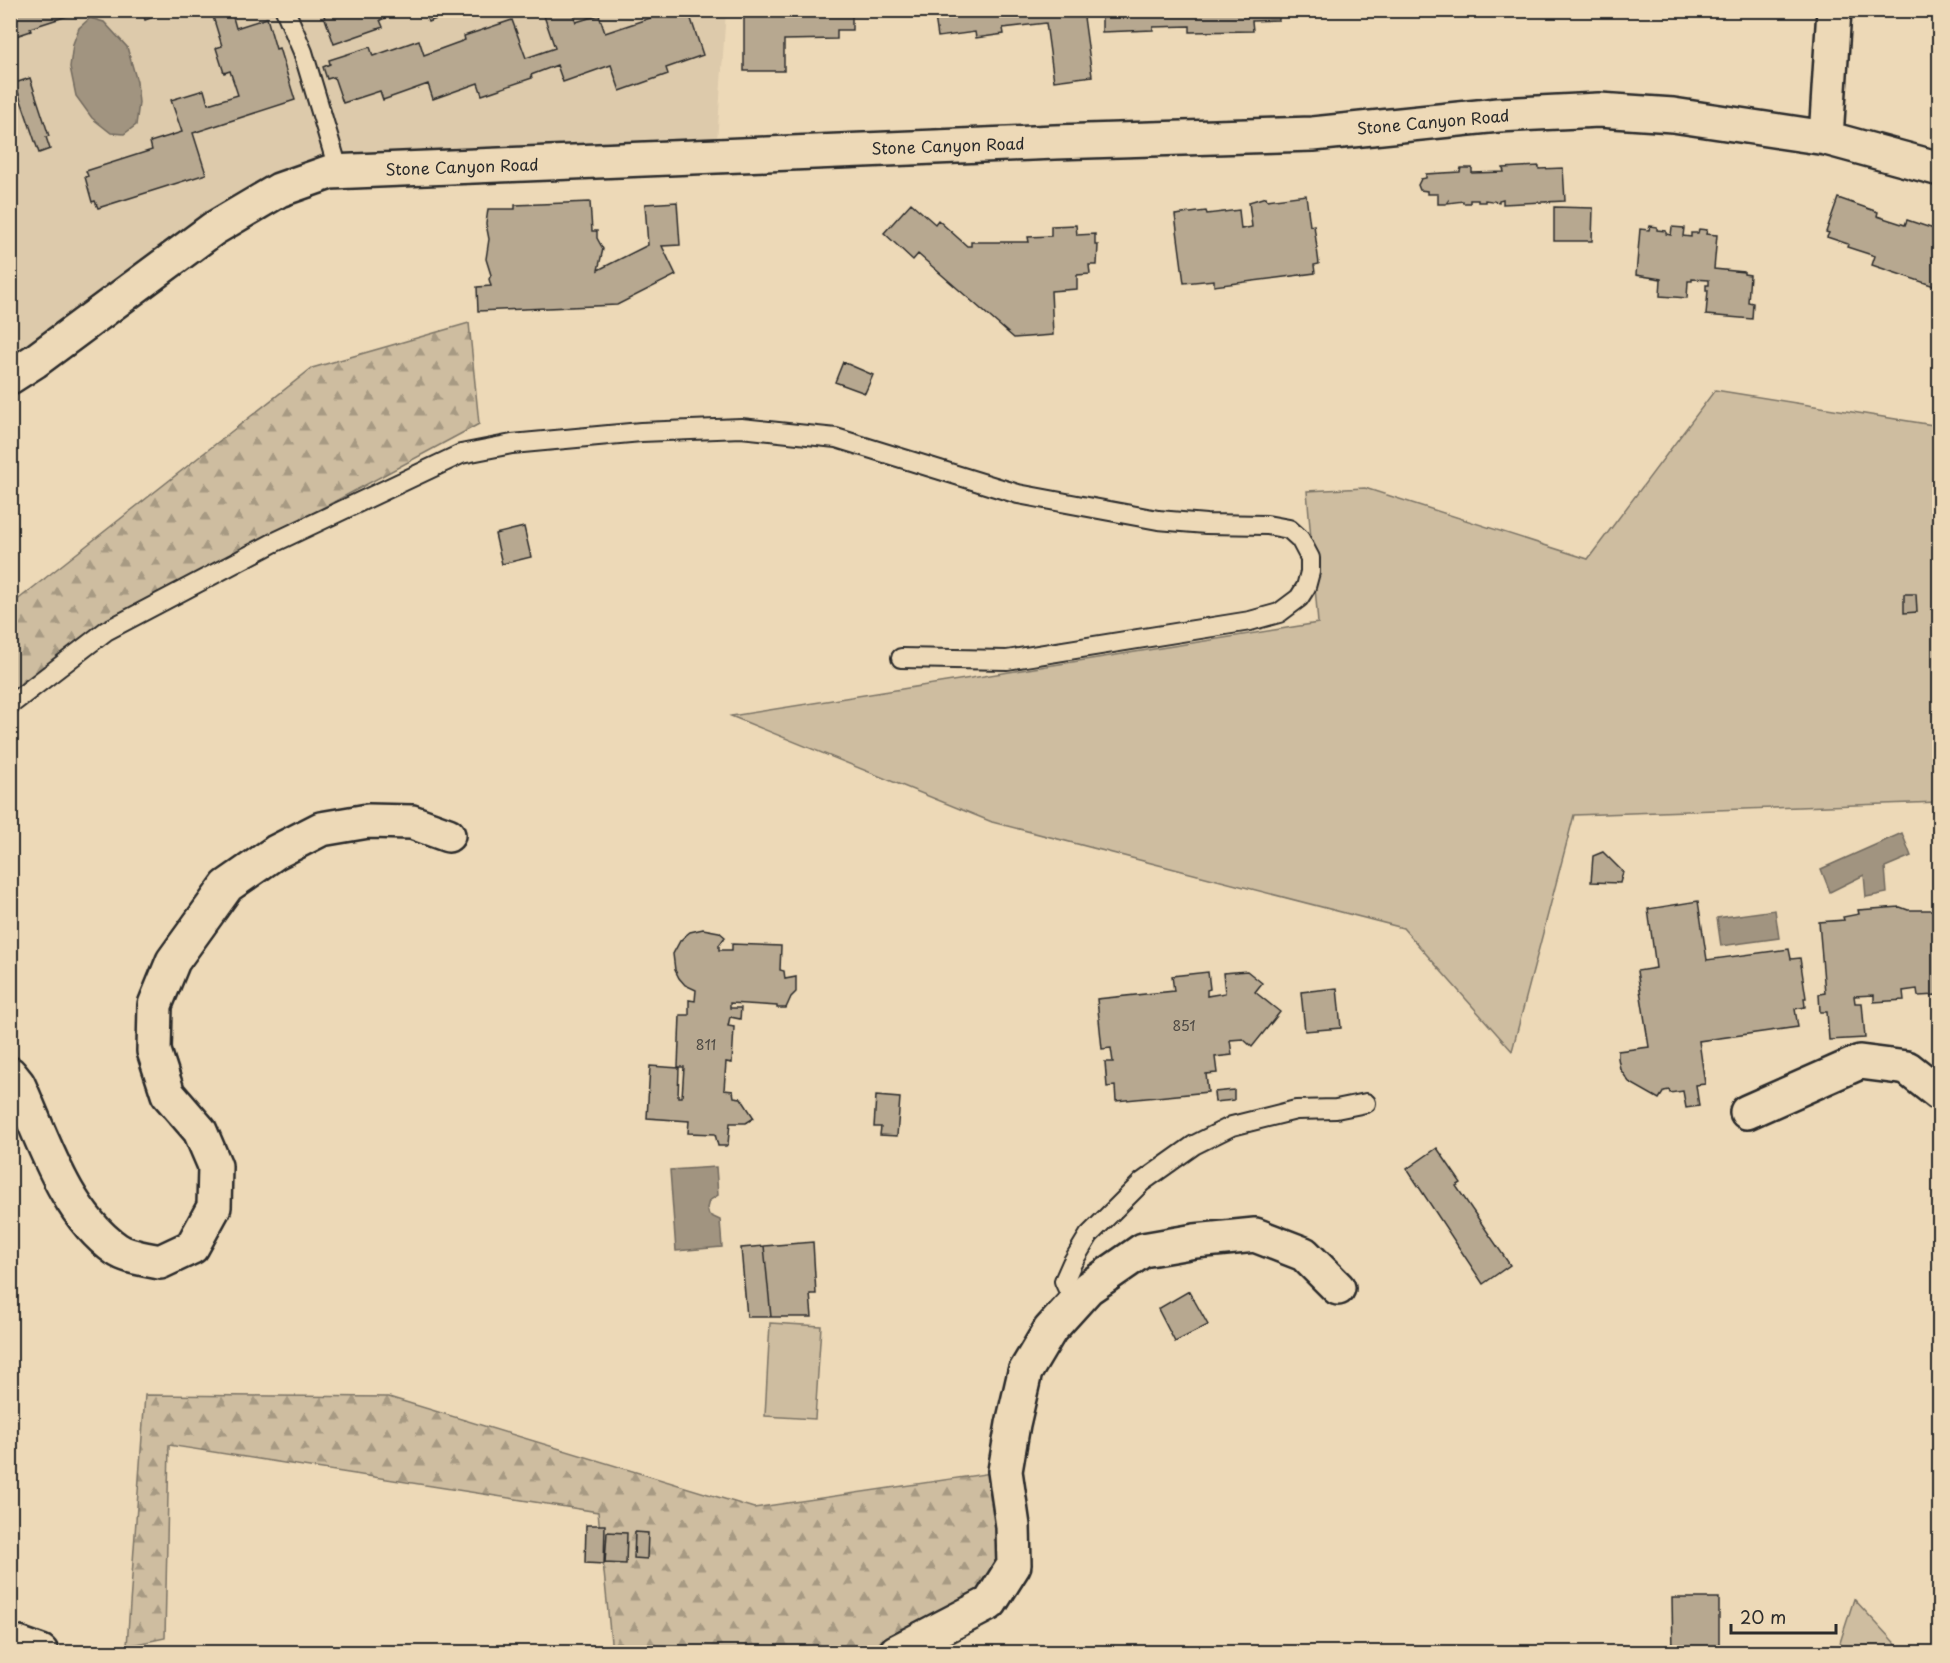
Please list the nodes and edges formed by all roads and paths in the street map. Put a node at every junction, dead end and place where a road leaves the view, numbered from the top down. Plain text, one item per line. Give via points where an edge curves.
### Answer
1 (285, 10) edge
2 (1834, 10) edge
3 (1826, 138) junction
4 (1940, 169) edge
5 (339, 172) junction
6 (10, 376) edge
7 (900, 658) dead end
8 (10, 705) edge
9 (448, 835) dead end
10 (10, 1074) edge
11 (1940, 1094) edge
12 (1366, 1103) dead end
13 (1747, 1112) dead end
14 (1338, 1288) dead end
15 (1074, 1303) junction
16 (10, 1641) edge
17 (41, 1653) edge
18 (896, 1653) edge

1 - 5 lane via 303,52
2 - 3 street
3 - 4 street, Stone Canyon Road
3 - 5 street, Stone Canyon Road via 1673,115 1599,110 1498,115 1313,134
5 - 6 street, Stone Canyon Road via 279,190 213,229
7 - 8 lane via 1007,660 1250,621 1279,613 1299,598 1306,587 1310,558 1300,539 1289,529 1158,520 1018,494 836,438 741,428 640,432 512,444 461,454 273,543 106,631
9 - 10 street via 412,822 368,821 321,829 276,852 227,886 173,961 155,1005 154,1051 168,1094 200,1131 215,1166 214,1207 192,1247 159,1262 117,1250 87,1224 62,1183
11 - 13 street via 1907,1068 1860,1062
12 - 15 lane via 1296,1110 1232,1126 1194,1145 1142,1182 1089,1235 1064,1281
14 - 15 street via 1304,1254 1255,1235 1143,1250 1088,1288
15 - 18 street via 1050,1330 1025,1372 1013,1424 1005,1471 1014,1565 990,1603
16 - 17 street

